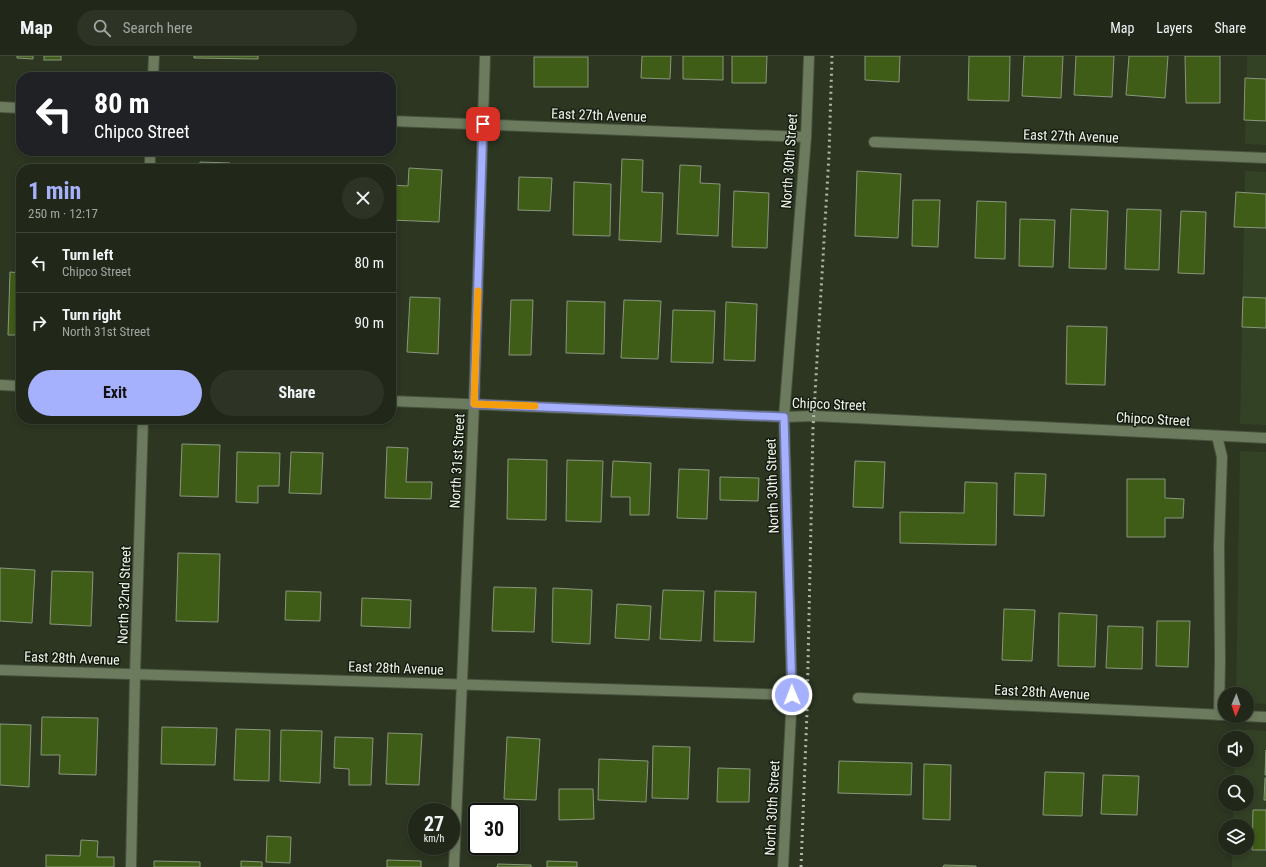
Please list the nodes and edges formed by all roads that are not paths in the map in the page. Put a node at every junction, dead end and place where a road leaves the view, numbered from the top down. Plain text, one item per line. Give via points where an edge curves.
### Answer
1 (154, 56) edge
2 (485, 56) edge
3 (808, 56) edge
4 (153, 72) edge
5 (0, 107) edge
6 (16, 108) edge
7 (396, 121) edge
8 (483, 124) junction
9 (806, 137) junction
10 (874, 142) dead end
11 (1266, 158) edge
12 (0, 385) edge
13 (16, 386) edge
14 (396, 401) edge
15 (474, 404) junction
16 (784, 417) junction
17 (144, 424) edge
18 (1217, 436) junction
19 (1266, 438) edge
20 (0, 670) edge
21 (135, 674) junction
22 (461, 685) junction
23 (1221, 687) edge
24 (792, 695) junction
25 (858, 698) dead end
26 (1218, 715) edge
27 (1254, 716) edge
28 (1266, 717) edge
29 (131, 867) edge
30 (454, 867) edge
31 (783, 867) edge

1 - 4 street
2 - 8 street, North 31st Street
3 - 9 street, North 30th Street
5 - 6 street
7 - 8 street, East 27th Avenue
8 - 9 street, East 27th Avenue
8 - 15 street, North 31st Street
9 - 16 street, North 30th Street
10 - 11 street, East 27th Avenue
12 - 13 street
14 - 15 street, Chipco Street
15 - 16 street, Chipco Street
15 - 22 street, North 31st Street
16 - 18 street, Chipco Street via 814,416
16 - 24 street, North 30th Street
17 - 21 street, North 32nd Street
18 - 19 street, Chipco Street
18 - 23 street via 1222,457 1219,545
20 - 21 street, East 28th Avenue
21 - 22 street, East 28th Avenue
21 - 29 street, North 32nd Street
22 - 24 street, East 28th Avenue
22 - 30 street, North 31st Street
24 - 31 street, North 30th Street
25 - 26 street, East 28th Avenue
27 - 28 street

